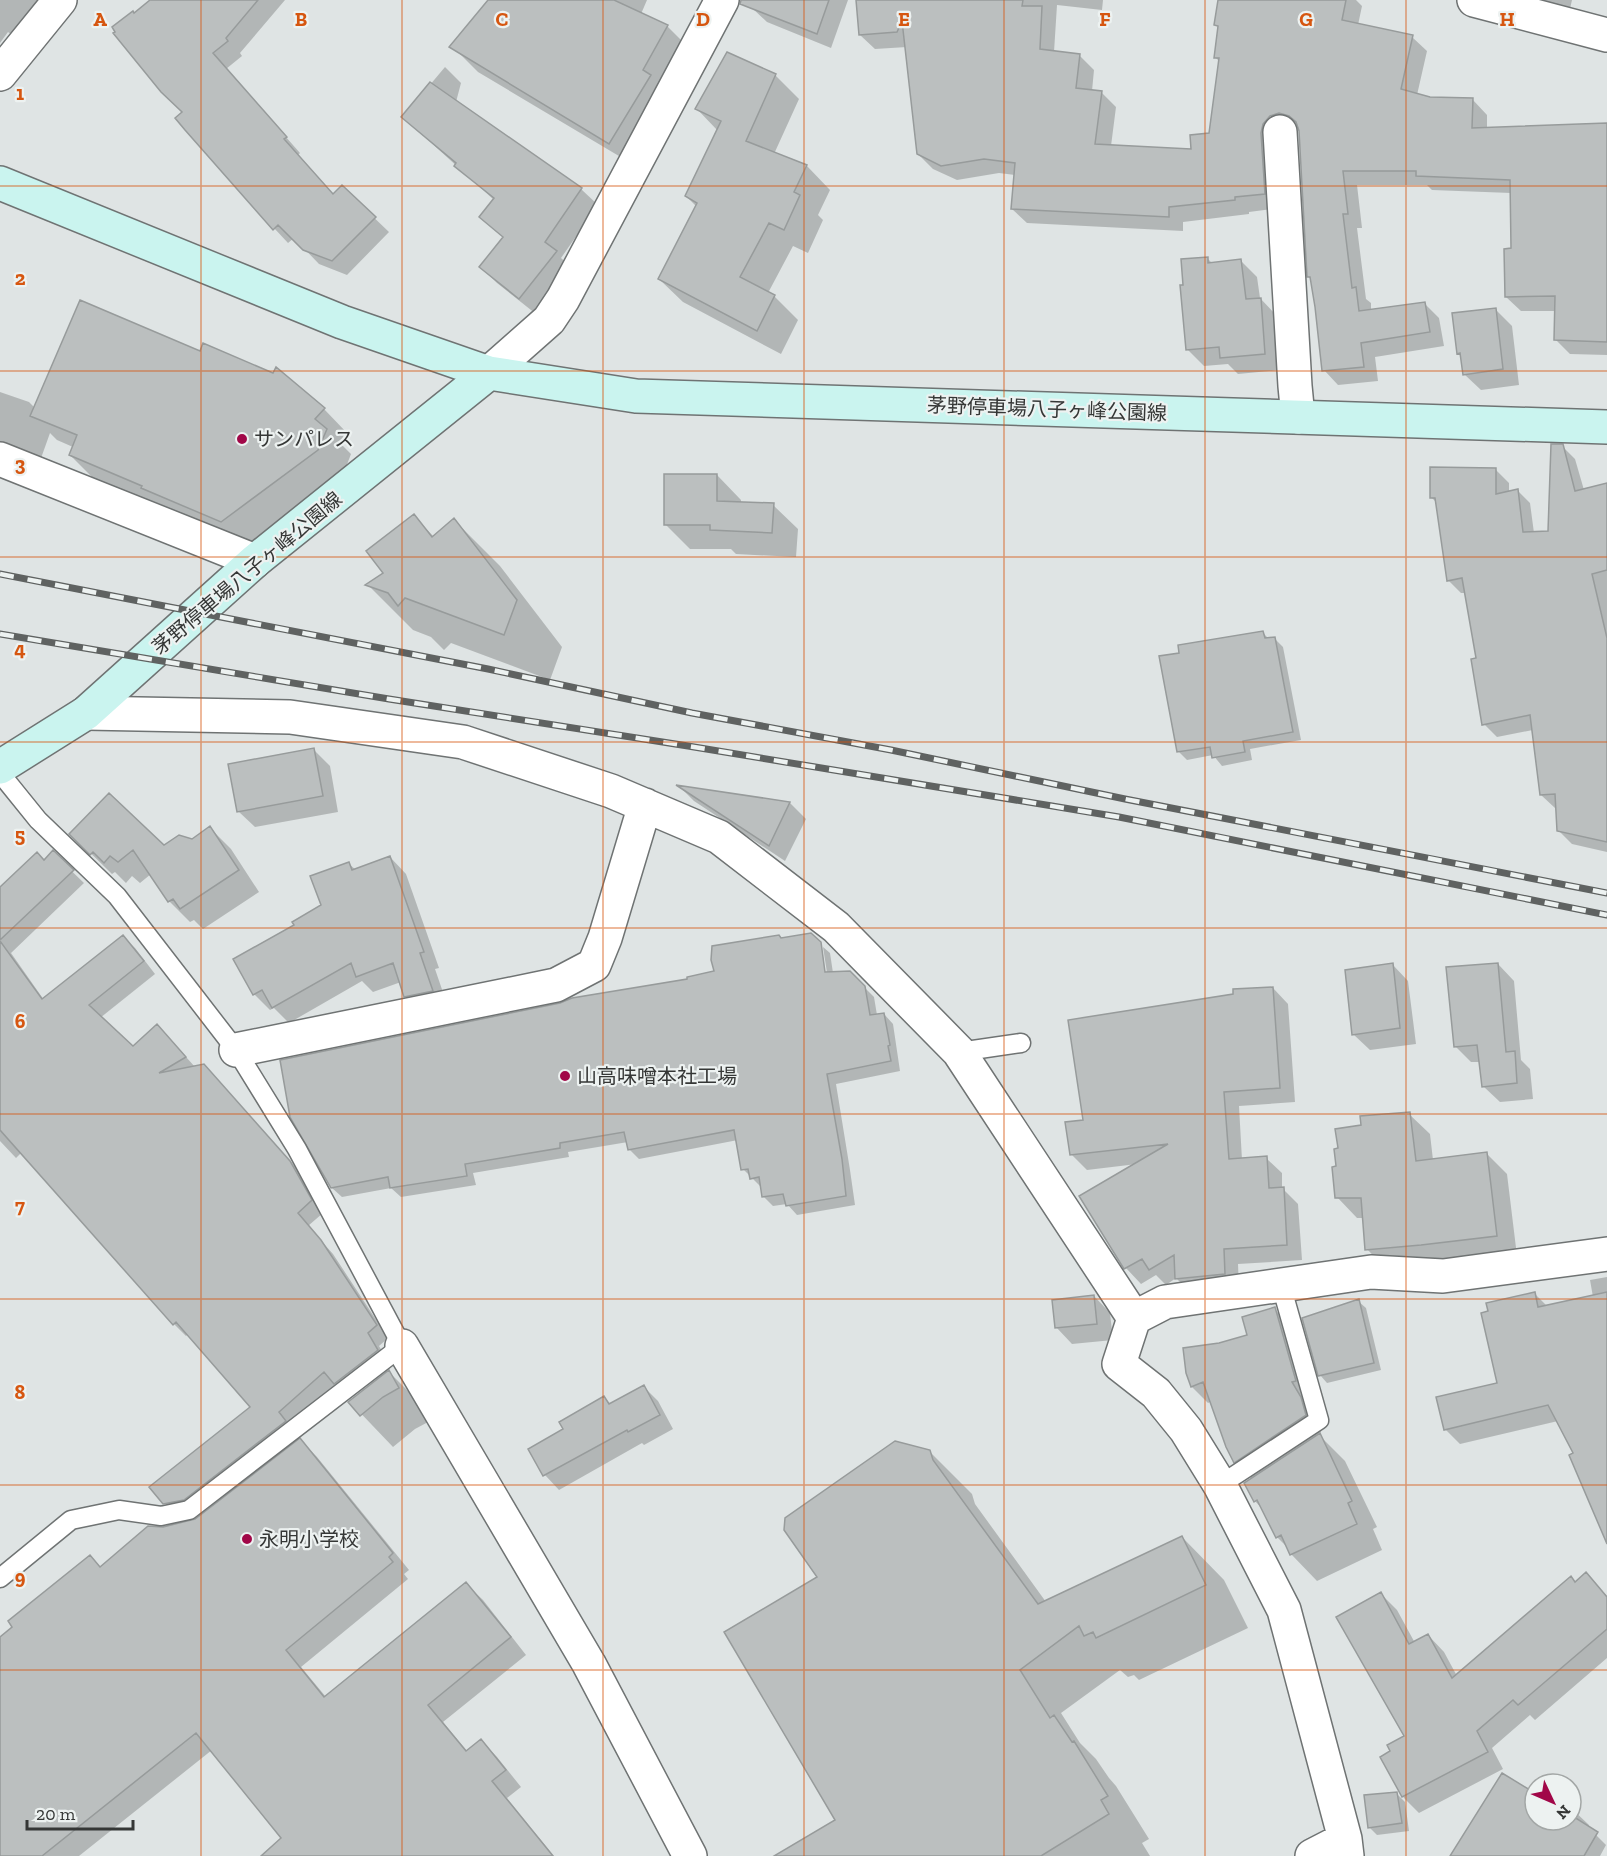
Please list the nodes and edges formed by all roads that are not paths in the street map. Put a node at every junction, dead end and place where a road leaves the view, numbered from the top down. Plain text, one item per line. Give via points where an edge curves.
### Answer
1 (60, 0) edge
2 (722, 0) edge
3 (1474, 0) edge
4 (1607, 35) edge
5 (0, 74) edge
6 (1280, 132) dead end
7 (0, 183) edge
8 (489, 373) junction
9 (1298, 417) junction
10 (1607, 427) edge
11 (0, 459) edge
12 (255, 561) junction
13 (86, 713) junction
14 (0, 767) edge
15 (0, 773) edge
16 (645, 806) junction
17 (1021, 1043) dead end
18 (236, 1050) junction
19 (959, 1052) junction
20 (1607, 1254) edge
21 (1281, 1285) junction
22 (1134, 1318) junction
23 (402, 1346) junction
24 (1220, 1485) junction
25 (0, 1578) edge
26 (1346, 1848) edge
27 (690, 1856) edge
28 (1312, 1856) edge

1 - 5 street
2 - 8 street via 563,299 549,320
3 - 4 street
6 - 9 street
7 - 8 main road, 茅野停車場八子ヶ峰公園線 via 342,322
8 - 9 main road, 茅野停車場八子ヶ峰公園線 via 636,396
8 - 12 main road, 茅野停車場八子ヶ峰公園線
9 - 10 main road, 茅野停車場八子ヶ峰公園線
11 - 12 street
12 - 13 main road, 茅野停車場八子ヶ峰公園線
13 - 14 main road, 茅野停車場八子ヶ峰公園線
13 - 16 street via 290,717 463,742
15 - 18 lane via 38,820 117,896
16 - 18 street via 594,964 556,985
16 - 19 street via 719,837 836,927
17 - 19 lane
18 - 23 lane via 297,1149
19 - 22 street
20 - 21 street via 1443,1276 1371,1272
21 - 22 street via 1165,1302
21 - 24 lane via 1319,1420
22 - 24 street via 1119,1364 1156,1393 1186,1430
23 - 25 lane via 189,1509 162,1516 119,1510 71,1520
23 - 27 street via 589,1664
24 - 26 street via 1284,1610
26 - 28 street

